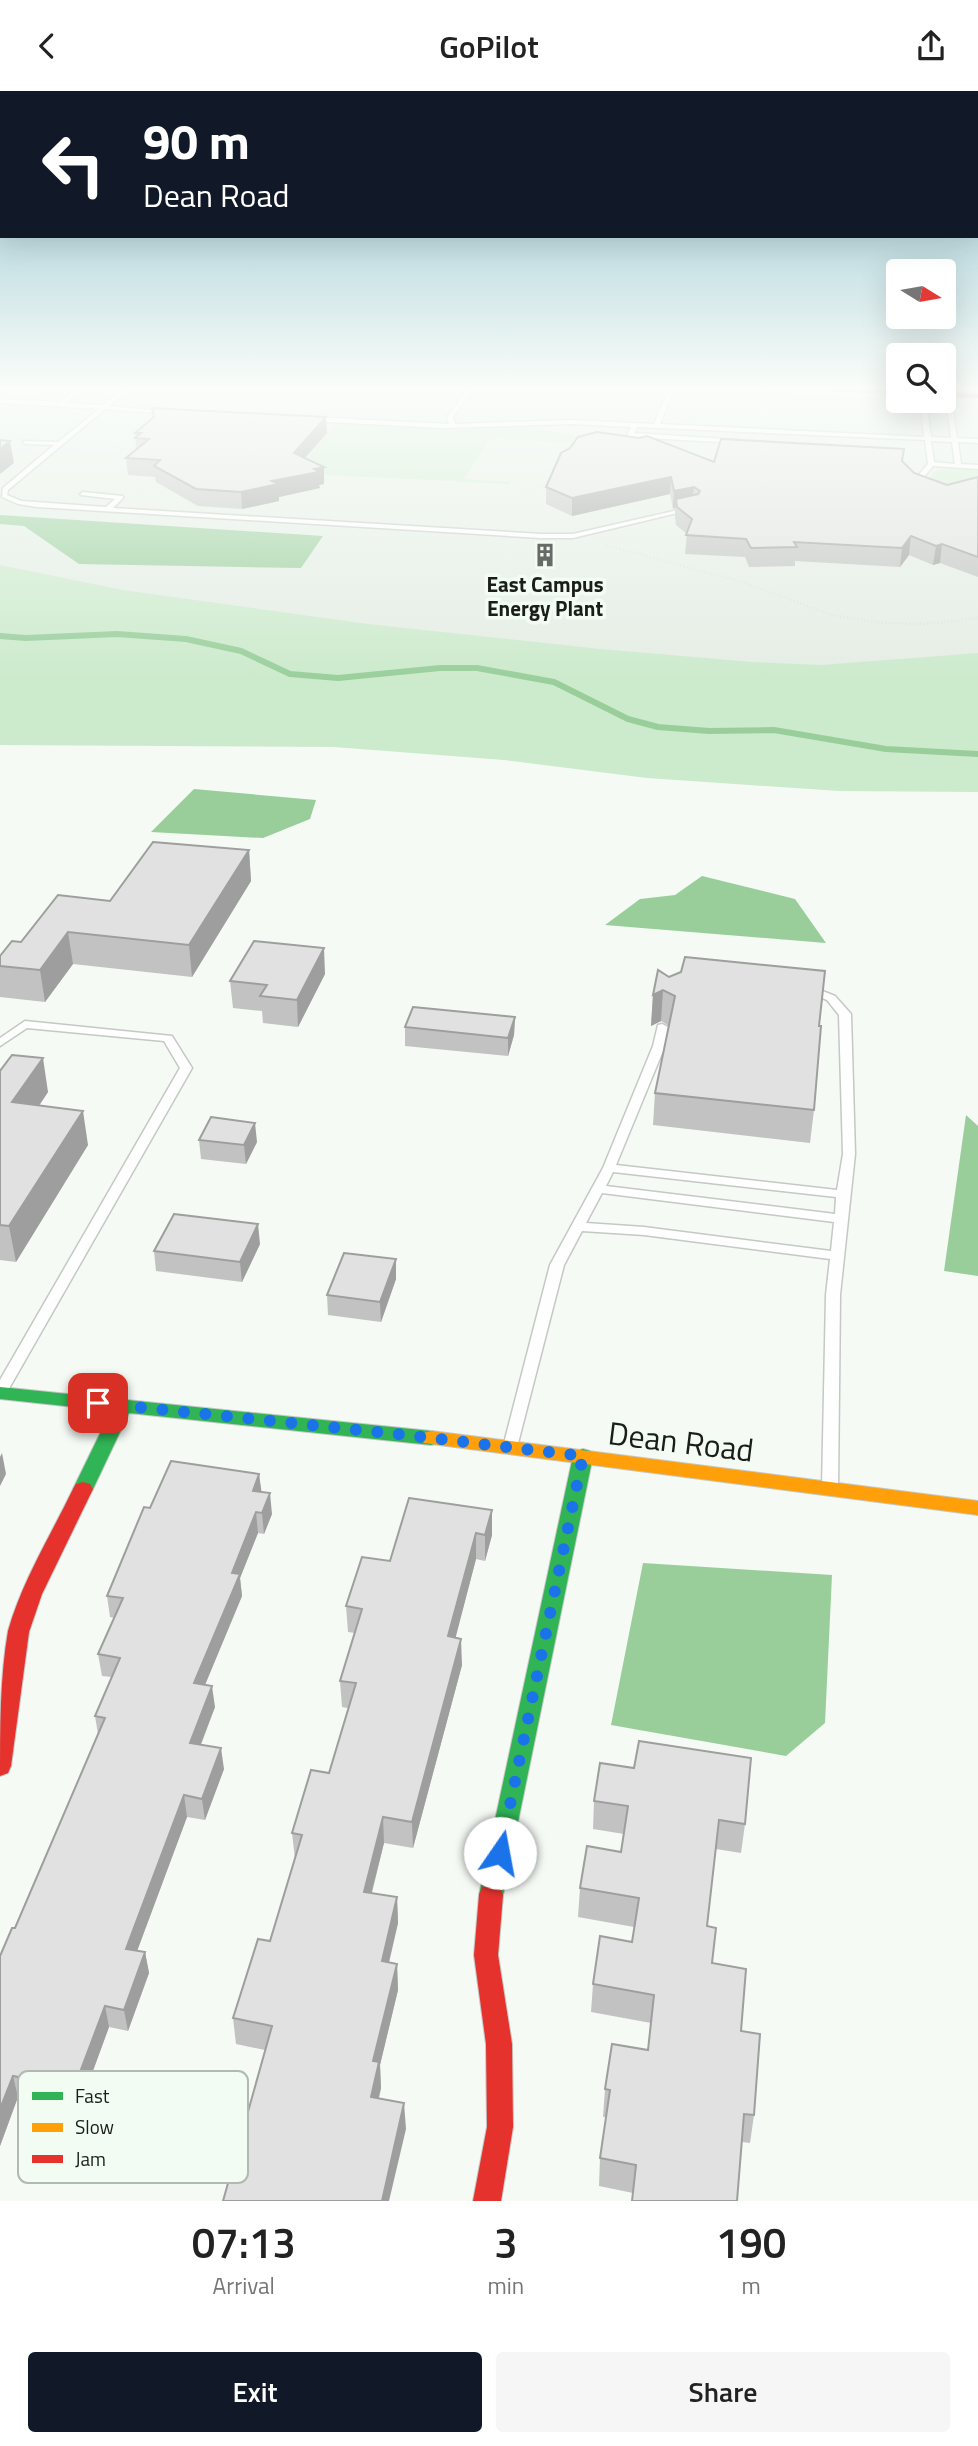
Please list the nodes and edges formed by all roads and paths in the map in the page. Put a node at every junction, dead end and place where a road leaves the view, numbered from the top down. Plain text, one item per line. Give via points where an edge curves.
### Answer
1 (7, 487) edge
2 (144, 487) edge
3 (83, 495) dead end
4 (136, 495) dead end
5 (108, 509) junction
6 (693, 509) edge
7 (573, 536) junction
8 (978, 618) edge
9 (796, 987) edge
10 (662, 1027) dead end
11 (0, 1043) edge
12 (609, 1168) junction
13 (597, 1189) junction
14 (843, 1194) junction
15 (841, 1219) junction
16 (577, 1227) junction
17 (837, 1256) junction
18 (0, 1393) edge
19 (122, 1405) junction
20 (510, 1447) junction
21 (583, 1456) junction
22 (830, 1488) junction
23 (978, 1508) edge
24 (0, 1766) edge
25 (487, 2201) edge

1 - 5 lane via 4,496 20,503
2 - 4 path
3 - 5 lane via 121,497
5 - 7 lane
6 - 7 lane
7 - 8 path via 745,583 832,615 926,624
9 - 14 lane via 831,998 845,1014 849,1154
10 - 12 lane via 659,1046
11 - 18 lane via 25,1024 168,1038 186,1068
12 - 13 lane
12 - 14 lane
13 - 15 lane
13 - 16 lane
14 - 15 lane
15 - 17 lane
16 - 17 lane
16 - 20 lane via 557,1265
17 - 22 lane
18 - 19 street, Dean Road
19 - 20 street, Dean Road
19 - 24 street via 18,1632
20 - 21 street, Dean Road
21 - 22 street, Dean Road
21 - 25 street via 489,1907 486,1955 499,2044 500,2127
22 - 23 street, Dean Road

